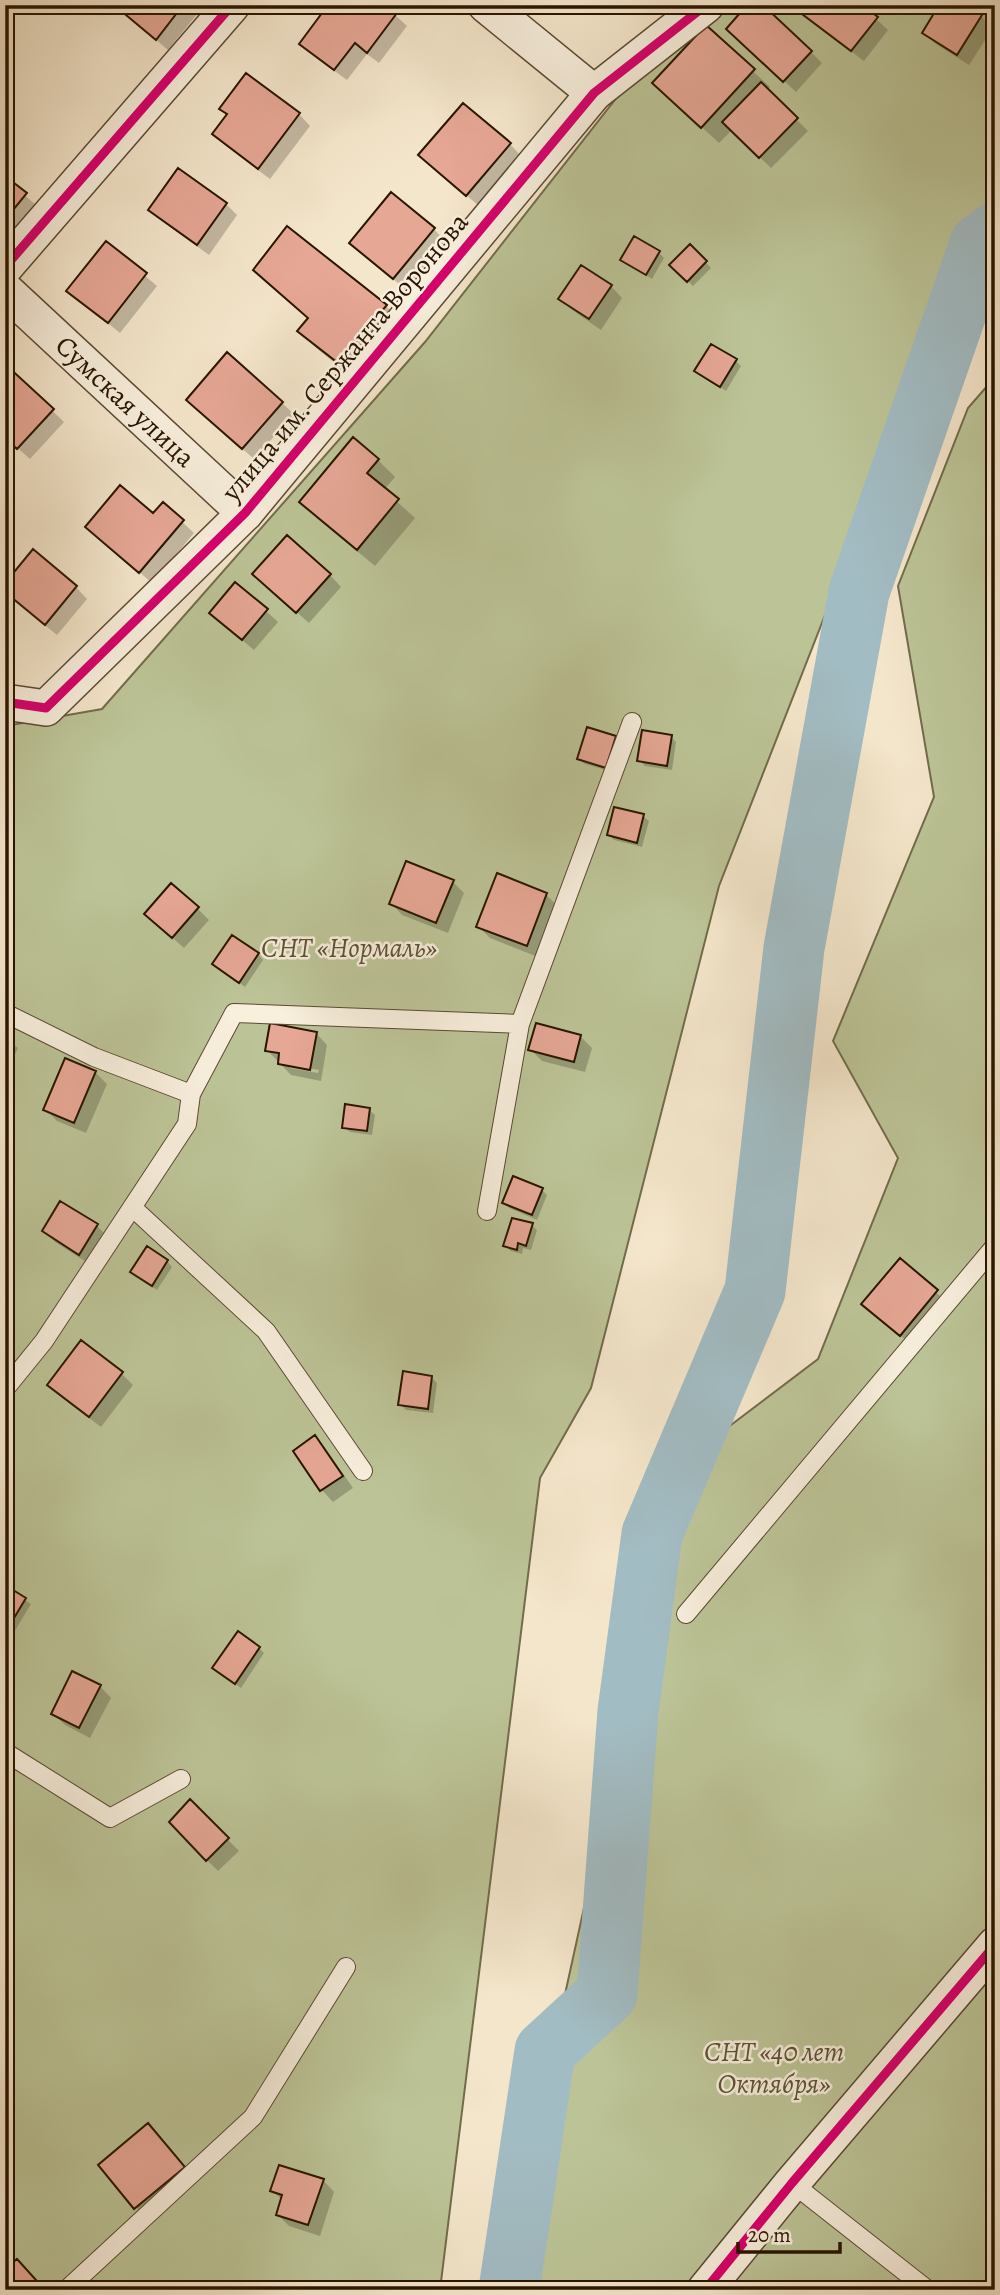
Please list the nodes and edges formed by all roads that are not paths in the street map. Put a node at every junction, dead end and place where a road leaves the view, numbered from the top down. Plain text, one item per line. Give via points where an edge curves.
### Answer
1 (232, 5) edge
2 (485, 5) edge
3 (706, 5) edge
4 (594, 93) junction
5 (5, 267) edge
6 (5, 290) edge
7 (245, 513) junction
8 (5, 702) edge
9 (632, 722) dead end
10 (5, 1013) edge
11 (520, 1024) junction
12 (191, 1094) junction
13 (132, 1207) junction
14 (487, 1211) dead end
15 (995, 1246) edge
16 (5, 1389) edge
17 (363, 1471) dead end
18 (686, 1615) dead end
19 (5, 1752) edge
20 (181, 1779) dead end
21 (995, 1945) edge
22 (346, 1967) dead end
23 (792, 2183) junction
24 (66, 2290) edge
25 (705, 2290) edge
26 (928, 2290) edge

1 - 5 street
2 - 4 street
3 - 4 street, улица им. Сержанта Воронова
4 - 7 street, улица им. Сержанта Воронова
6 - 7 street, Сумская улица
7 - 8 street, улица им. Сержанта Воронова via 46,708
9 - 11 lane
10 - 12 lane via 93,1058
11 - 12 lane via 234,1013
11 - 14 lane
12 - 13 lane via 187,1124
13 - 16 lane via 44,1341
13 - 17 lane via 267,1331
15 - 18 lane
19 - 20 lane via 110,1818
21 - 23 street
22 - 24 lane via 253,2117
23 - 25 street
23 - 26 lane

